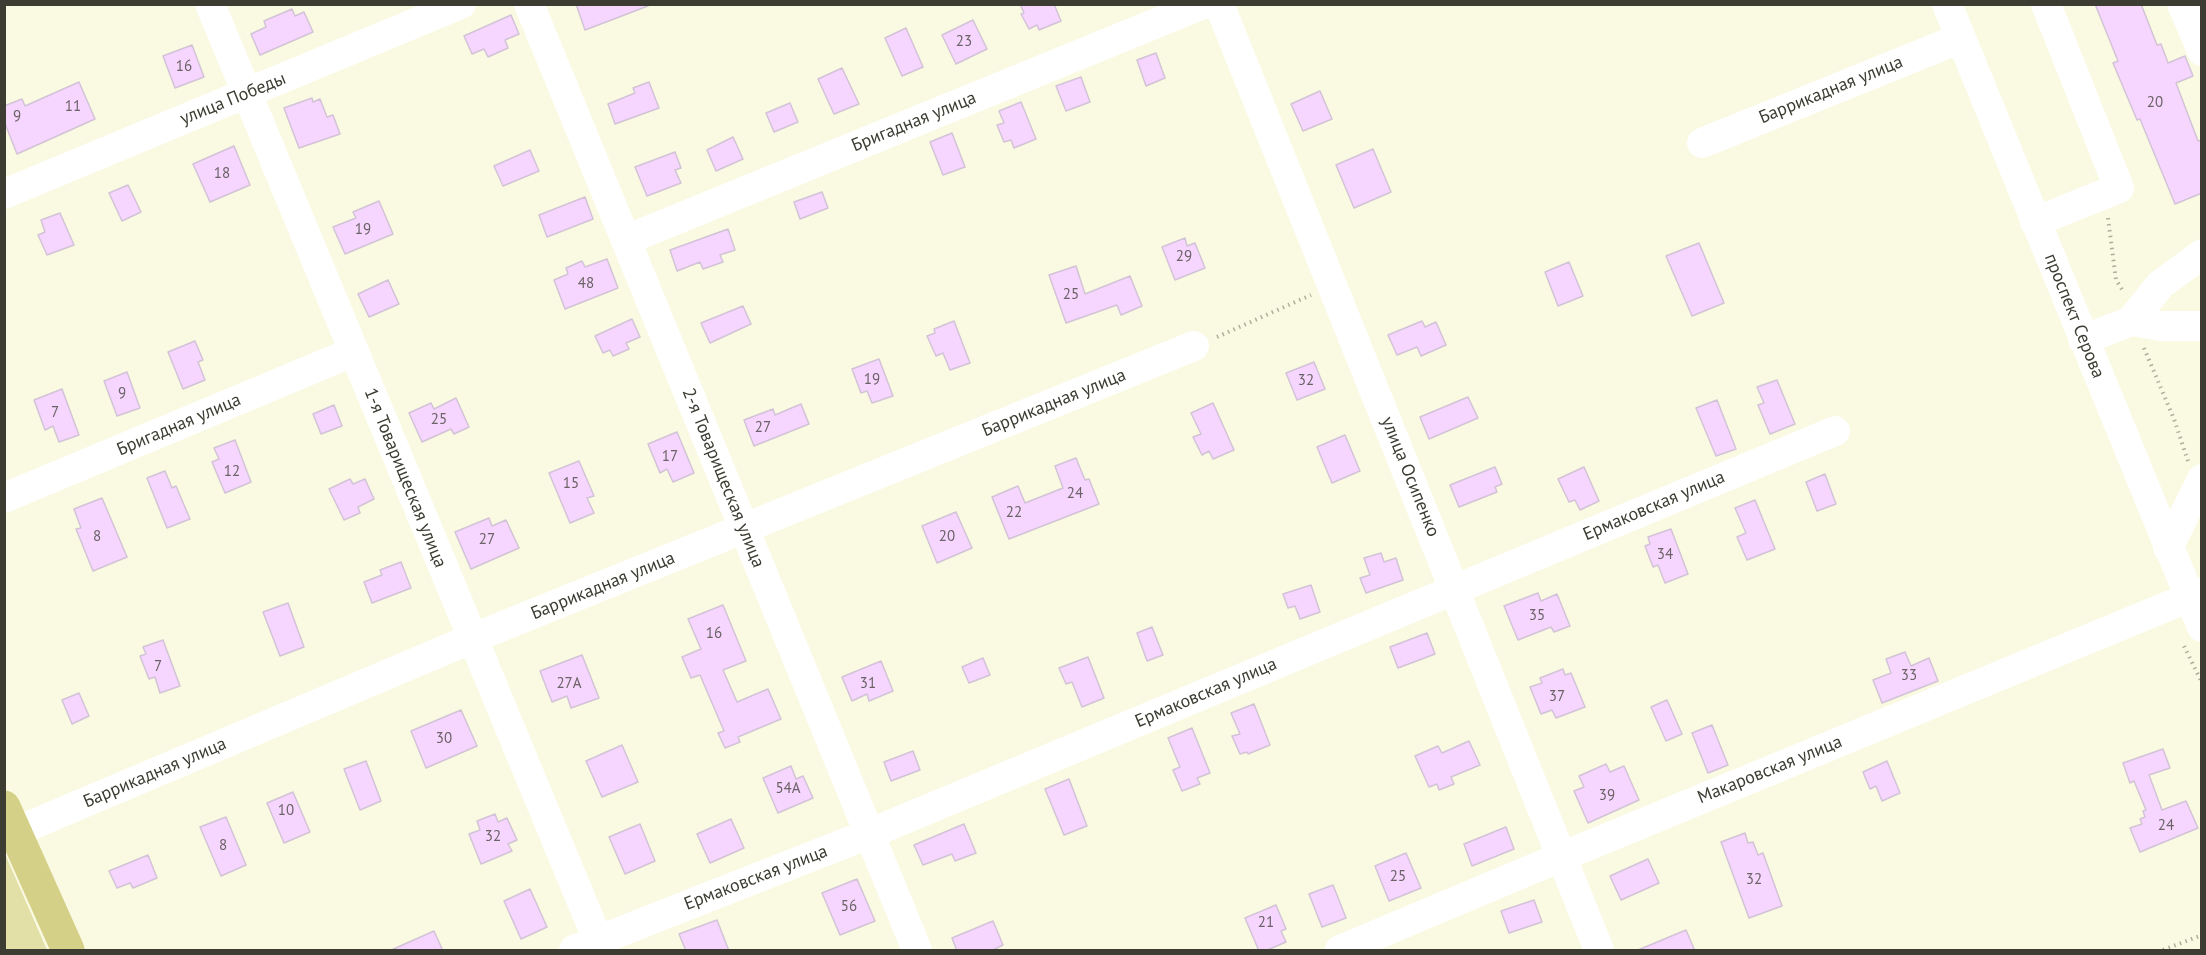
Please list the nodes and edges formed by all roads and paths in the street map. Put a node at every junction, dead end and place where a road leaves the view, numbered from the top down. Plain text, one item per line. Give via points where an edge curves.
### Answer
1 (210, 4) edge
2 (461, 4) edge
3 (529, 4) edge
4 (1203, 4) edge
5 (1219, 4) edge
6 (1947, 4) edge
7 (2046, 4) edge
8 (2182, 4) edge
9 (1960, 38) junction
10 (2202, 51) edge
11 (247, 94) junction
12 (1702, 142) dead end
13 (4, 194) edge
14 (2035, 222) junction
15 (626, 240) junction
16 (2202, 254) edge
17 (1333, 286) junction
18 (2131, 321) junction
19 (2202, 326) edge
20 (2083, 340) junction
21 (1194, 346) joint
22 (353, 352) junction
23 (1835, 431) dead end
24 (2202, 479) edge
25 (4, 498) edge
26 (744, 529) junction
27 (2168, 548) junction
28 (1455, 588) junction
29 (2195, 595) edge
30 (2202, 627) edge
31 (471, 639) junction
32 (10, 819) edge
33 (871, 833) junction
34 (1561, 857) junction
35 (2202, 935) edge
36 (591, 947) edge
37 (68, 951) edge
38 (917, 951) edge
39 (1340, 951) edge
40 (1599, 951) edge
41 (2163, 951) edge

1 - 11 street, 1-я Товарищеская улица
2 - 11 street, улица Победы
3 - 15 street, 2-я Товарищеская улица
4 - 15 street, Бригадная улица
5 - 17 street, улица Осипенко
6 - 9 street, проспект Серова
7 - 14 street via 2119,188
8 - 10 street
9 - 12 street, Баррикадная улица
9 - 14 street, проспект Серова
11 - 13 street, улица Победы
11 - 22 street, 1-я Товарищеская улица
14 - 20 street, проспект Серова
15 - 26 street, 2-я Товарищеская улица
16 - 18 street via 2160,285
17 - 21 path
17 - 28 street, улица Осипенко
18 - 19 street
18 - 20 street
20 - 27 street, проспект Серова
21 - 26 street, Баррикадная улица
22 - 25 street, Бригадная улица
22 - 31 street, 1-я Товарищеская улица
23 - 28 street, Ермаковская улица
24 - 27 street
26 - 31 street, Баррикадная улица
26 - 33 street, 2-я Товарищеская улица
27 - 29 street, проспект Серова
28 - 33 street, Ермаковская улица
28 - 34 street, улица Осипенко
29 - 30 street, проспект Серова
29 - 34 street, Макаровская улица
31 - 32 street, Баррикадная улица
31 - 36 street, 1-я Товарищеская улица
32 - 37 main road
33 - 36 street, Ермаковская улица
33 - 38 street, 2-я Товарищеская улица
34 - 39 street, Макаровская улица
34 - 40 street, улица Осипенко
35 - 41 path

